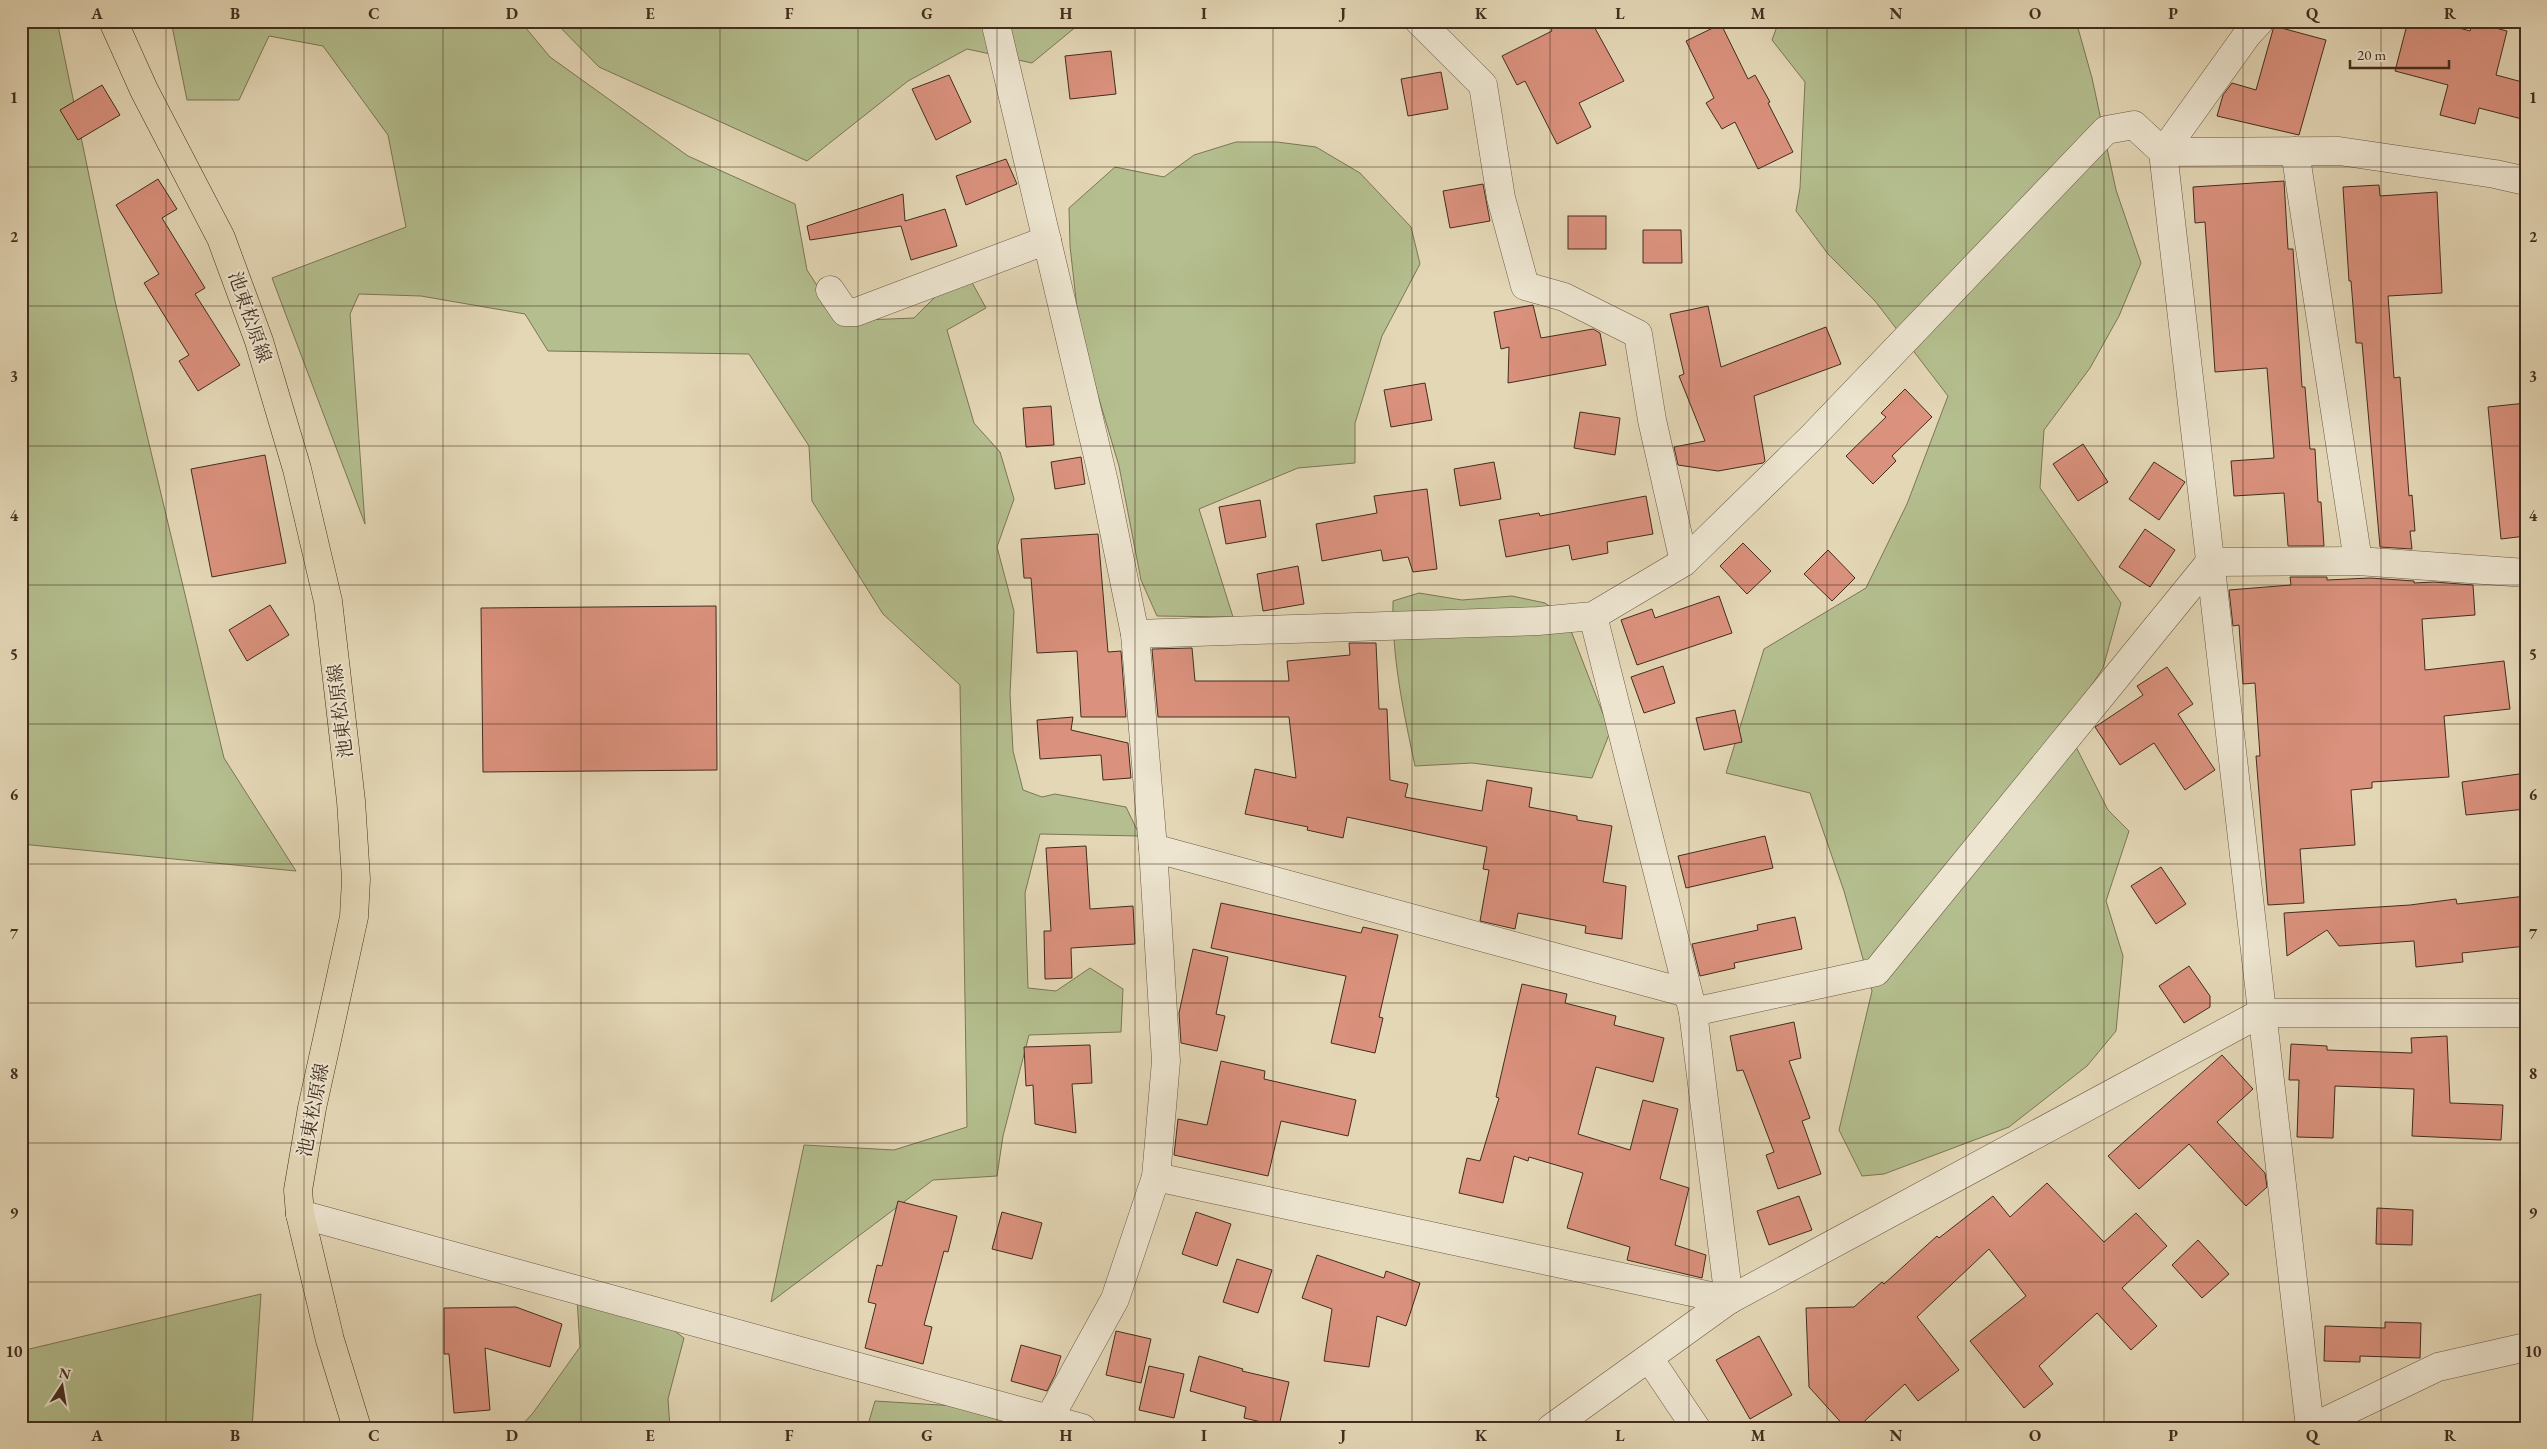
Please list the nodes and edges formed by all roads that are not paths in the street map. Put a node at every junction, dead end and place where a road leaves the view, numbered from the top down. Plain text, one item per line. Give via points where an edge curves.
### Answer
1 (113, 21) edge
2 (995, 21) edge
3 (1419, 21) edge
4 (2260, 21) edge
5 (2295, 151) junction
6 (2163, 152) junction
7 (2526, 181) edge
8 (1047, 240) junction
9 (830, 290) dead end
10 (2358, 561) junction
11 (1684, 562) junction
12 (2210, 562) junction
13 (2526, 573) edge
14 (1593, 616) junction
15 (1135, 634) junction
16 (1153, 848) junction
17 (1690, 1002) junction
18 (2261, 1013) junction
19 (2526, 1013) edge
20 (1156, 1177) junction
21 (300, 1214) junction
22 (1729, 1300) junction
23 (2526, 1347) edge
24 (1649, 1358) junction
25 (1048, 1423) edge
26 (357, 1428) edge
27 (1082, 1428) edge
28 (1550, 1428) edge
29 (1696, 1428) edge
30 (2310, 1428) edge

1 - 21 main road, 池東松原線 via 144,90 221,238 252,322 297,469 328,601 351,801 356,879 354,917 314,1098 298,1190
2 - 8 street
3 - 11 street via 1483,85 1502,198 1525,286 1564,297 1638,334 1652,420
4 - 6 street via 2247,34
5 - 6 street
5 - 7 street via 2340,151
5 - 10 street
6 - 11 street via 2134,125 2106,130 1813,436
6 - 12 street
8 - 9 street via 856,312 845,312
8 - 15 street via 1104,482
10 - 12 street
10 - 13 street
11 - 14 street
12 - 17 street via 1876,972
12 - 18 street
14 - 15 street via 1538,621
14 - 17 street
15 - 16 street
16 - 17 street
16 - 20 street via 1166,1061
17 - 22 street
18 - 19 street
18 - 22 street
18 - 30 street
20 - 22 street
20 - 25 street via 1115,1299
21 - 25 street
21 - 26 main road, 池東松原線 via 330,1340
22 - 24 street
23 - 30 street via 2438,1367
24 - 28 street
24 - 29 street
25 - 27 street

